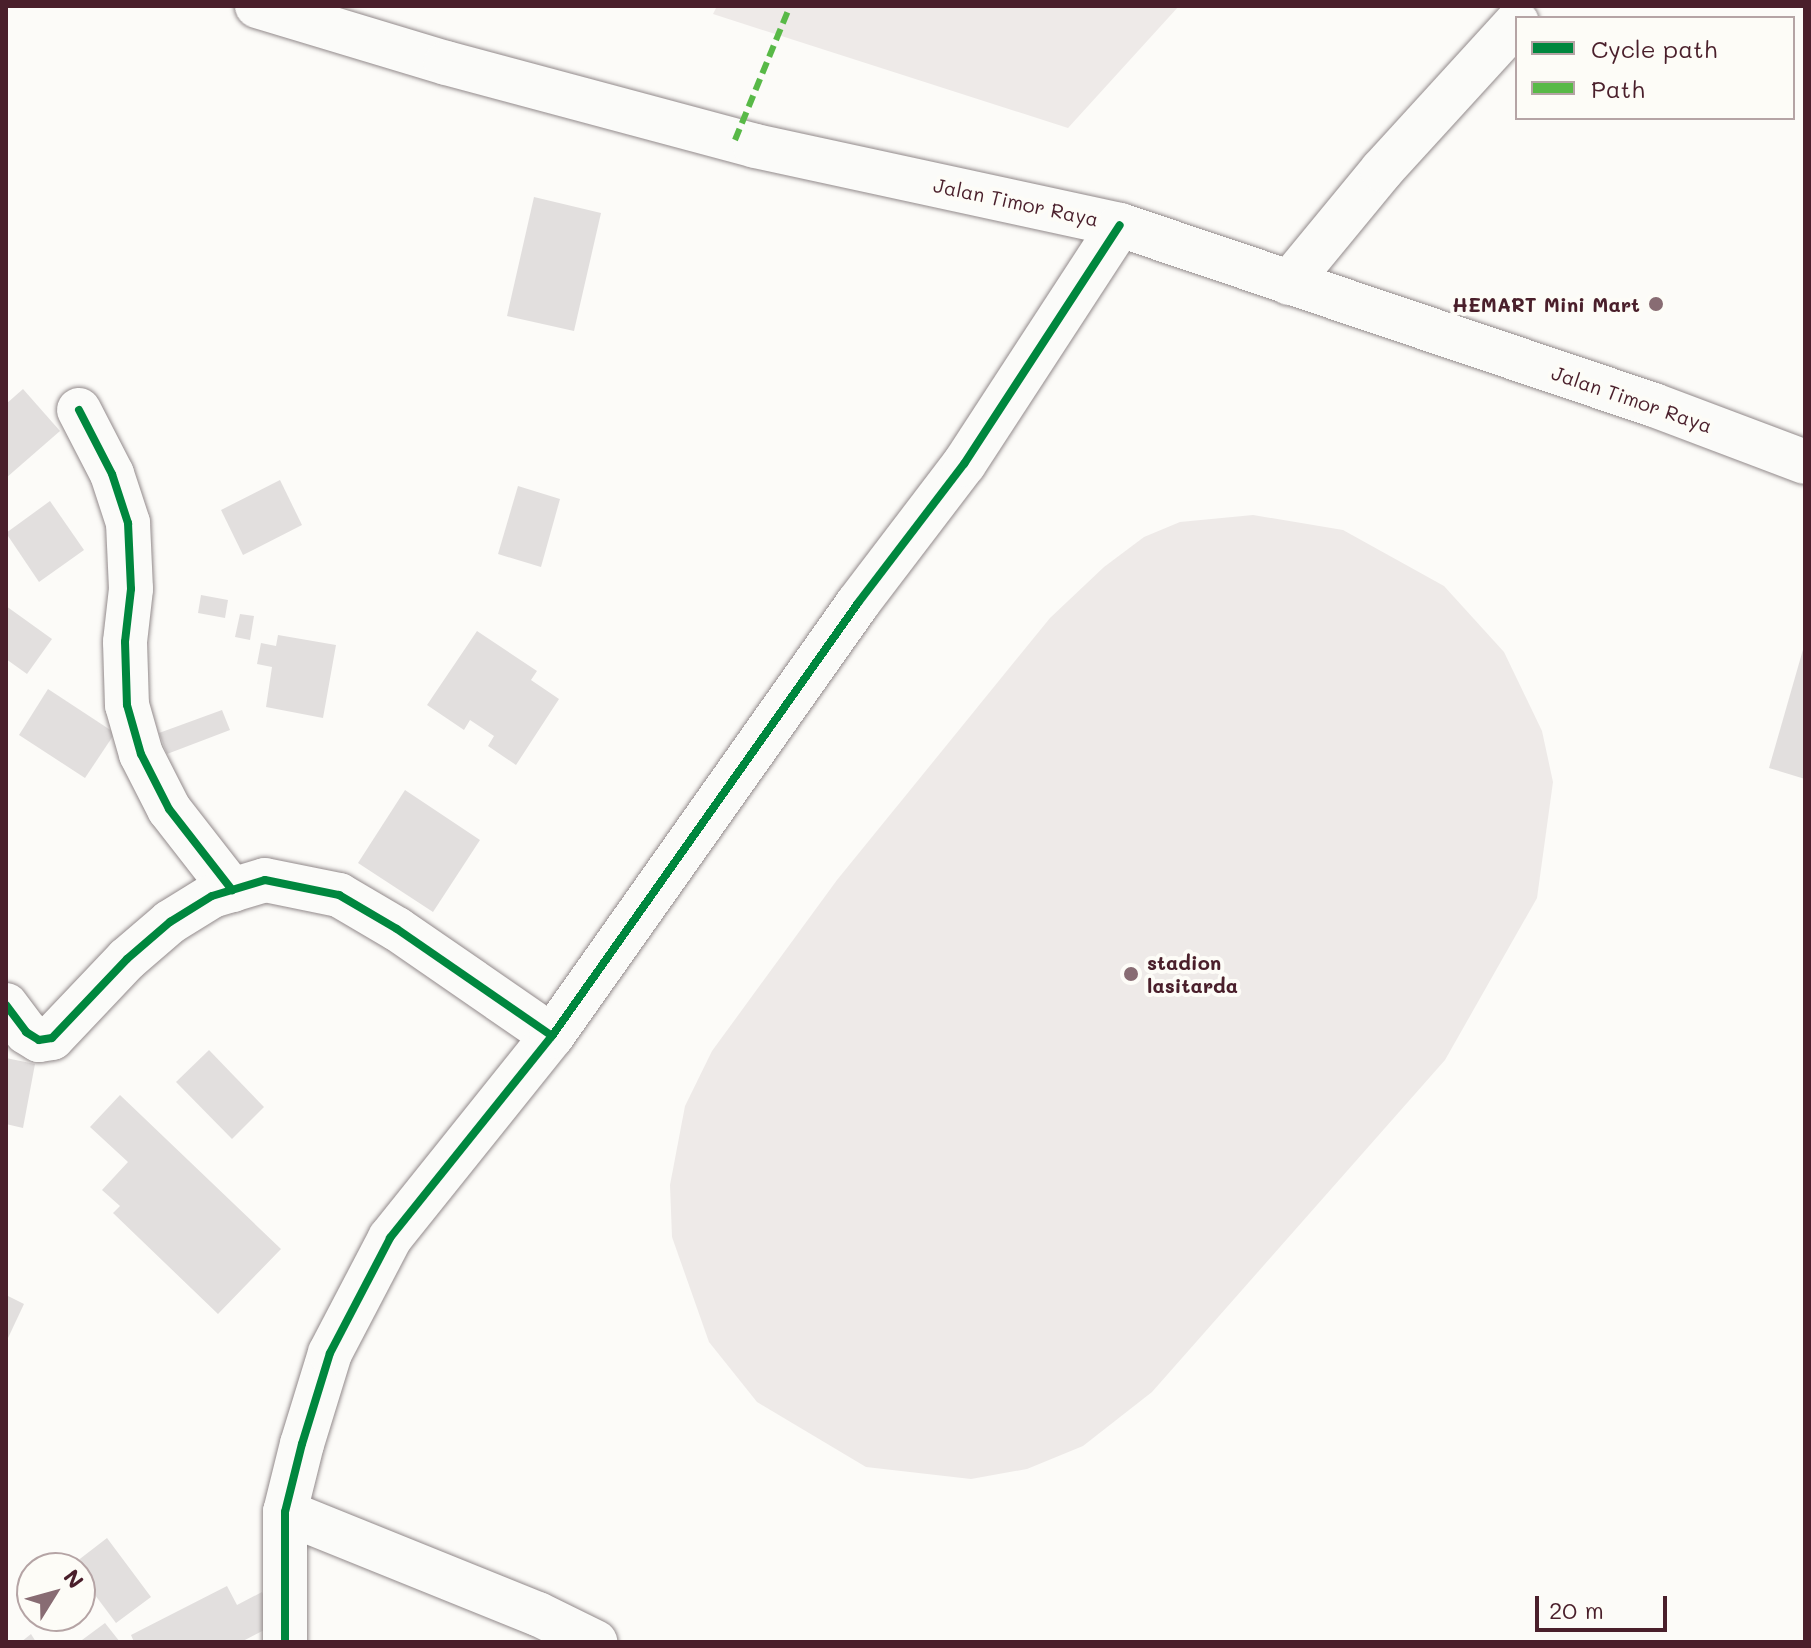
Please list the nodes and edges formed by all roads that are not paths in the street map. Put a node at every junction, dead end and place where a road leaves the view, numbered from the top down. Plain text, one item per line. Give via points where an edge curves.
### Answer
1 (257, 6) edge
2 (1515, 24) edge
3 (1120, 225) junction
4 (1289, 283) junction
5 (79, 410) dead end
6 (1805, 462) edge
7 (232, 890) junction
8 (6, 1005) edge
9 (552, 1036) junction
10 (285, 1512) junction
11 (285, 1642) edge
12 (595, 1642) edge

1 - 3 main road, Jalan Timor Raya via 755,146
2 - 4 main road via 1382,170
3 - 4 main road, Jalan Timor Raya
3 - 9 main road via 964,464 858,603
4 - 6 main road, Jalan Timor Raya via 1654,405
5 - 7 main road via 112,474 128,523 127,705 141,754 169,809
7 - 8 main road via 170,922 52,1038 39,1040 26,1032
7 - 9 main road via 265,880 339,895
9 - 10 main road via 390,1238 330,1353
10 - 11 main road
10 - 12 main road

